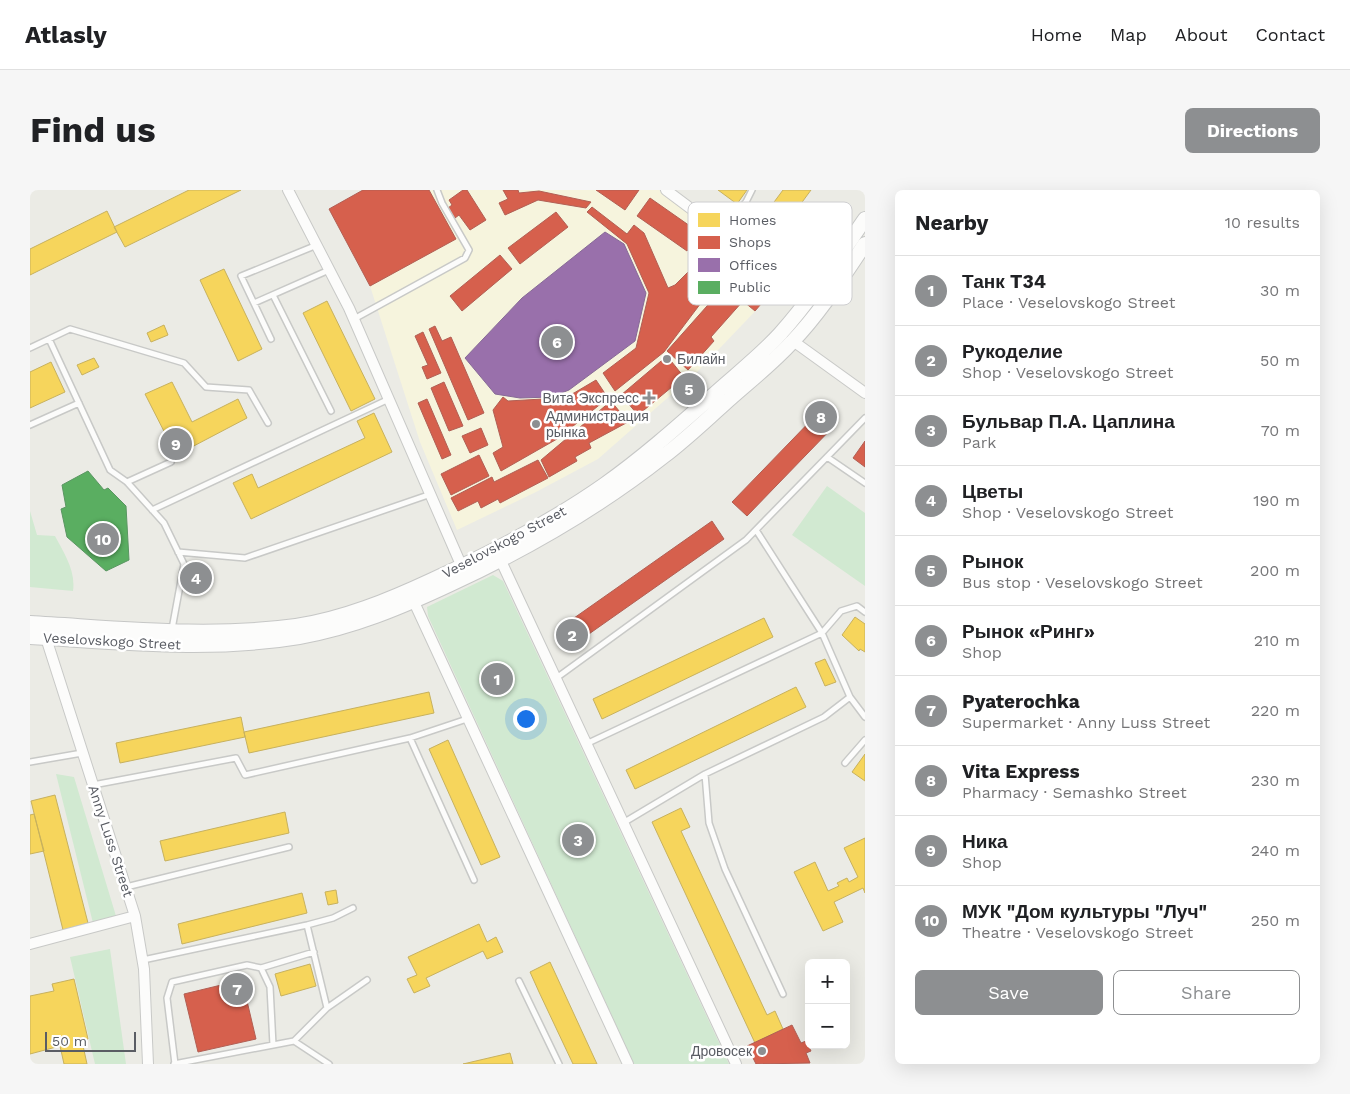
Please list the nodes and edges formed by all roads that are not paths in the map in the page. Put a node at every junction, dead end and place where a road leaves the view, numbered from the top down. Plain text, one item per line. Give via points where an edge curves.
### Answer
1 (288, 190) edge
2 (437, 190) edge
3 (666, 190) edge
4 (752, 190) edge
5 (746, 202) edge
6 (688, 206) edge
7 (865, 218) edge
8 (852, 237) edge
9 (865, 244) edge
10 (317, 245) junction
11 (852, 263) edge
12 (330, 269) junction
13 (273, 294) junction
14 (254, 303) junction
15 (804, 305) edge
16 (821, 305) edge
17 (354, 318) junction
18 (781, 332) junction
19 (49, 339) junction
20 (271, 339) dead end
21 (793, 341) junction
22 (30, 348) edge
23 (865, 394) edge
24 (389, 399) junction
25 (78, 403) junction
26 (331, 411) dead end
27 (865, 418) edge
28 (268, 423) dead end
29 (30, 425) edge
30 (827, 457) junction
31 (170, 462) dead end
32 (127, 482) junction
33 (865, 484) edge
34 (431, 494) junction
35 (152, 510) junction
36 (756, 530) junction
37 (178, 552) junction
38 (499, 555) junction
39 (462, 567) junction
40 (411, 596) junction
41 (865, 612) edge
42 (30, 623) edge
43 (46, 631) junction
44 (171, 632) junction
45 (822, 633) junction
46 (30, 637) edge
47 (555, 679) junction
48 (850, 697) junction
49 (865, 717) edge
50 (468, 719) junction
51 (410, 738) junction
52 (865, 740) edge
53 (586, 745) junction
54 (82, 753) junction
55 (30, 762) edge
56 (845, 763) dead end
57 (705, 774) junction
58 (92, 785) junction
59 (623, 823) junction
60 (289, 847) dead end
61 (474, 880) dead end
62 (125, 887) junction
63 (353, 908) dead end
64 (135, 916) junction
65 (308, 925) junction
66 (30, 944) edge
67 (314, 952) junction
68 (143, 960) junction
69 (261, 968) junction
70 (367, 980) dead end
71 (519, 980) dead end
72 (783, 994) dead end
73 (327, 1008) junction
74 (294, 1041) junction
75 (274, 1045) junction
76 (148, 1064) edge
77 (174, 1064) edge
78 (329, 1064) edge
79 (559, 1064) edge
80 (628, 1064) edge
81 (736, 1064) edge

1 - 10 street
2 - 17 lane via 469,250 465,258
3 - 6 street
4 - 5 lane
7 - 8 main road, Veselovskogo Street
9 - 11 main road, Veselovskogo Street
10 - 12 street
10 - 14 lane via 241,276
12 - 13 lane
12 - 17 street
13 - 14 lane
13 - 26 lane
14 - 20 lane
15 - 18 main road, Veselovskogo Street
16 - 21 main road, Veselovskogo Street
17 - 24 street
18 - 21 main road
18 - 38 main road, Veselovskogo Street via 664,439 619,474
19 - 22 lane
19 - 25 lane
19 - 28 lane via 70,329 184,363 206,387 249,390
21 - 23 street
21 - 38 main road, Veselovskogo Street via 666,455 612,495 557,530
24 - 34 street
24 - 35 lane
25 - 29 lane
25 - 32 lane via 110,470
27 - 30 lane
30 - 33 lane
30 - 36 lane
31 - 32 lane
32 - 35 lane
34 - 37 lane via 246,558
34 - 39 street
35 - 37 lane via 164,523
36 - 45 lane
36 - 47 lane
37 - 44 lane via 184,564
38 - 39 main road, Veselovskogo Street
38 - 40 main road, Veselovskogo Street
38 - 47 street
39 - 40 main road, Veselovskogo Street
40 - 43 main road, Veselovskogo Street via 357,623 299,637 234,644 177,645
40 - 44 main road, Veselovskogo Street via 298,626 228,633
40 - 50 street
41 - 45 lane via 857,606 841,611
42 - 43 main road, Veselovskogo Street
43 - 44 main road, Veselovskogo Street
43 - 46 main road, Veselovskogo Street
43 - 54 street, Anny Luss Street
45 - 48 lane
45 - 53 lane
47 - 53 street
48 - 49 lane
48 - 57 lane via 824,717
50 - 51 lane
50 - 80 street
51 - 58 lane via 244,775 236,758
51 - 61 lane
52 - 56 lane
53 - 59 street
54 - 55 lane
54 - 58 street, Anny Luss Street
57 - 59 lane
57 - 72 lane via 709,823 725,869
58 - 62 street, Anny Luss Street
59 - 81 street
60 - 62 lane
62 - 64 street, Anny Luss Street
63 - 65 lane
64 - 66 street
64 - 68 street, Anny Luss Street
65 - 67 lane
65 - 68 lane
67 - 69 lane
67 - 73 lane
68 - 76 street, Anny Luss Street
69 - 75 lane via 270,988
69 - 77 lane via 247,965 172,982 167,998
70 - 73 lane
71 - 79 lane
73 - 74 lane
74 - 75 lane
74 - 78 lane
75 - 77 lane

